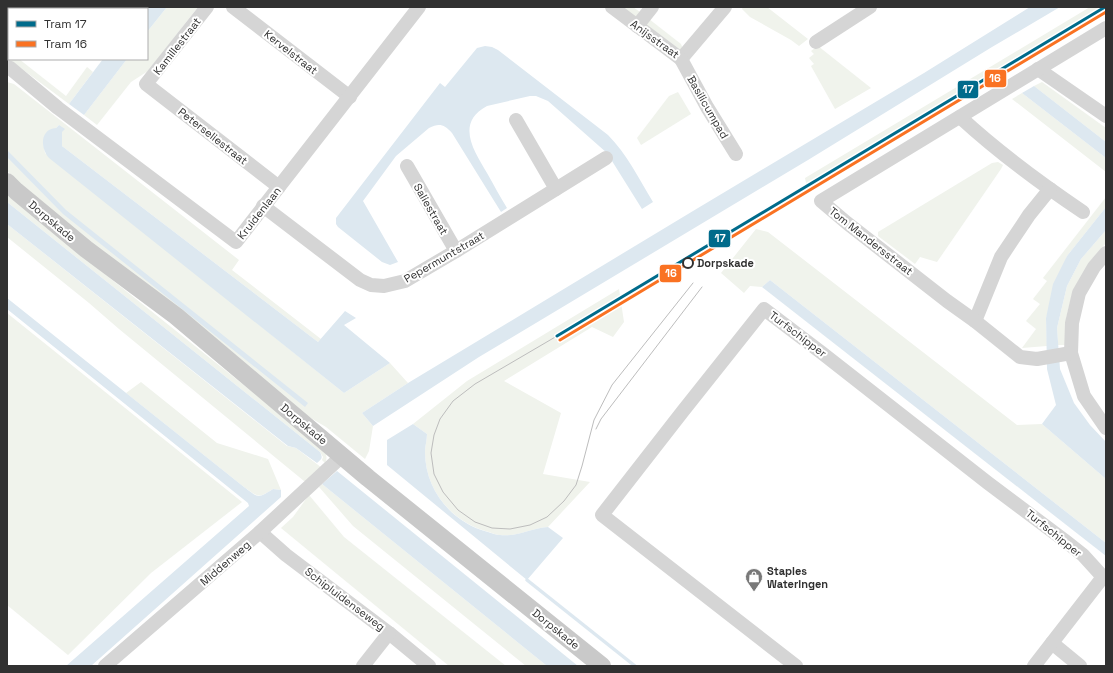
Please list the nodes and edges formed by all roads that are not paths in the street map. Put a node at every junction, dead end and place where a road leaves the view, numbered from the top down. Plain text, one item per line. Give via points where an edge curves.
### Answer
1 (207, 7) edge
2 (233, 7) edge
3 (419, 7) edge
4 (612, 7) edge
5 (652, 7) edge
6 (725, 7) edge
7 (870, 7) edge
8 (637, 26) junction
9 (1106, 28) edge
10 (816, 42) dead end
11 (681, 59) junction
12 (7, 67) edge
13 (1038, 69) junction
14 (13, 75) edge
15 (146, 84) joint
16 (350, 97) junction
17 (1106, 116) edge
18 (960, 117) junction
19 (516, 120) dead end
20 (736, 154) dead end
21 (606, 158) dead end
22 (406, 166) dead end
23 (7, 182) edge
24 (279, 187) junction
25 (556, 188) junction
26 (1050, 189) junction
27 (263, 206) junction
28 (1083, 212) dead end
29 (456, 251) junction
30 (1106, 253) edge
31 (975, 321) junction
32 (1067, 354) junction
33 (1106, 428) edge
34 (342, 456) junction
35 (260, 532) junction
36 (389, 633) junction
37 (1052, 643) junction
38 (105, 666) edge
39 (363, 666) edge
40 (429, 666) edge
41 (602, 666) edge
42 (796, 666) edge
43 (1034, 666) edge
44 (1080, 666) edge

1 - 15 street, Kamillestraat
2 - 16 street, Kervelstraat
3 - 16 street, Kruidenlaan
4 - 8 street, Anijsstraat
5 - 8 street
6 - 11 street, Anijsstraat
7 - 10 street
8 - 11 street, Anijsstraat
9 - 13 street
11 - 20 street, Basilicumpad
12 - 14 street, Kruidenlaan
13 - 17 street
13 - 18 street, Tom Mandersstraat
14 - 27 street, Kruidenlaan via 236,242
15 - 24 street, Peterseliestraat
16 - 24 street, Kruidenlaan
18 - 26 street
18 - 31 street, Tom Mandersstraat via 821,201 847,224
19 - 25 street
21 - 25 street, Pepermuntstraat
22 - 29 street, Saliestraat
23 - 34 main road, Dorpskade via 86,249 176,316
24 - 27 street, Kruidenlaan
25 - 29 street, Pepermuntstraat
26 - 28 street
26 - 31 street via 1001,257
27 - 29 street, Pepermuntstraat via 360,280 371,285 384,286 406,281
30 - 32 street via 1094,266 1079,293
31 - 32 street, Tom Mandersstraat via 1020,357 1037,359
32 - 33 street via 1084,396
34 - 35 street, Middenweg
34 - 41 main road, Dorpskade
35 - 36 street, Schipluidenseweg
35 - 38 street, Middenweg
36 - 39 street
36 - 40 street, Schipluidenseweg
37 - 42 street, Turfschipper via 1102,577 1064,540 764,309 602,515
37 - 43 street, Turfschipper
37 - 44 street

